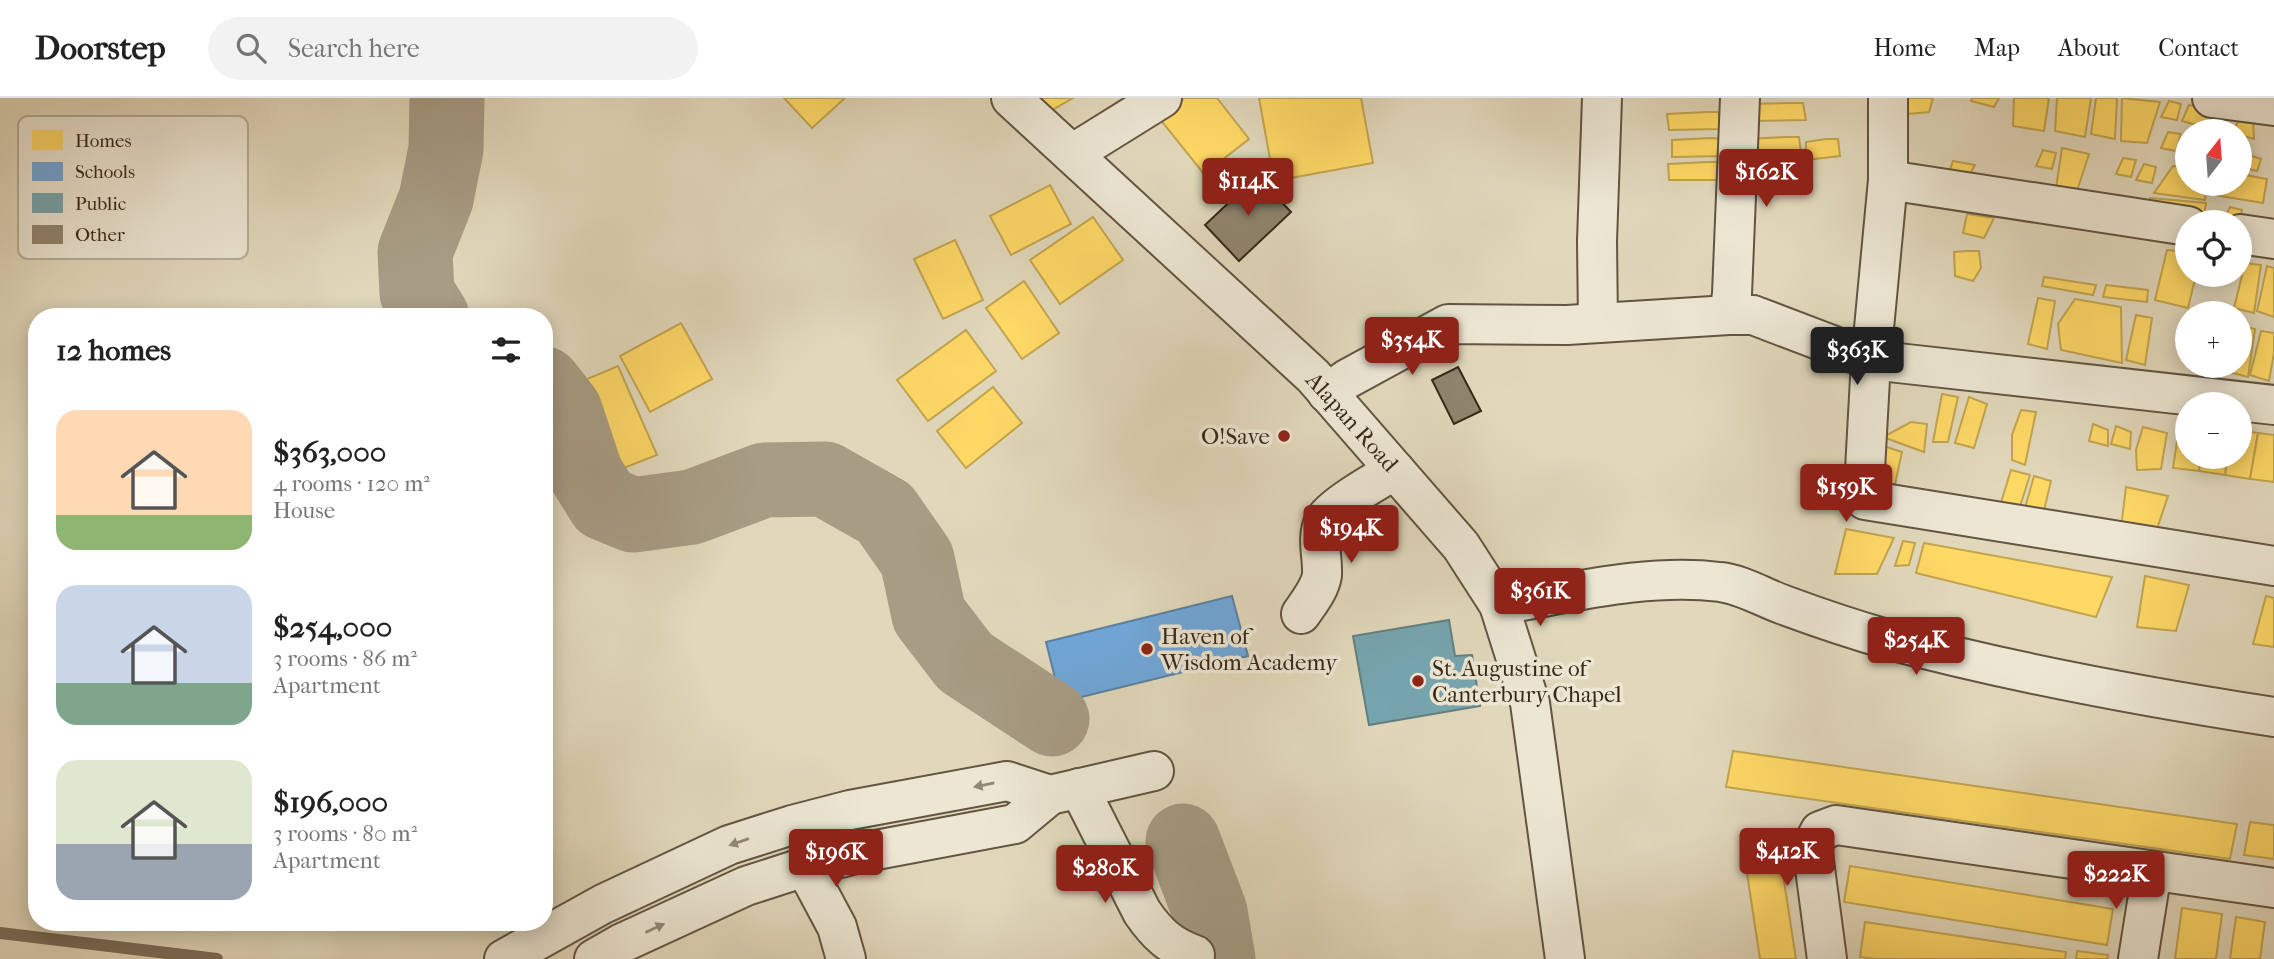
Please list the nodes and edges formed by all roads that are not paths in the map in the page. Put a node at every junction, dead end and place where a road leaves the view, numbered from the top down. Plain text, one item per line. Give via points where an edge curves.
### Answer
1 (1011, 98) edge
2 (1162, 98) edge
3 (1602, 98) edge
4 (1740, 98) edge
5 (1888, 98) edge
6 (2212, 98) edge
7 (2274, 106) edge
8 (1072, 154) junction
9 (1888, 180) junction
10 (2175, 224) edge
11 (2252, 236) edge
12 (2274, 239) edge
13 (1730, 315) junction
14 (1598, 323) junction
15 (1871, 360) junction
16 (1327, 393) junction
17 (2274, 405) edge
18 (1395, 470) junction
19 (2274, 566) edge
20 (1507, 604) junction
21 (1301, 614) dead end
22 (2274, 717) edge
23 (1154, 771) dead end
24 (1064, 791) junction
25 (805, 867) junction
26 (2152, 871) junction
27 (2274, 888) edge
28 (1195, 955) dead end
29 (504, 959) edge
30 (594, 959) edge
31 (846, 959) edge
32 (1565, 959) edge
33 (1828, 959) edge
34 (2138, 959) edge

1 - 8 street, Alapan Road
2 - 8 street
3 - 14 street
4 - 13 street
5 - 9 street
6 - 7 street
8 - 16 street, Alapan Road
9 - 10 street
9 - 15 street
11 - 12 street
13 - 14 street
13 - 15 street via 1753,315
14 - 16 street via 1448,324
15 - 17 street
15 - 19 street via 1865,500
16 - 18 street, Alapan Road
18 - 20 street, Alapan Road
18 - 21 street via 1324,518 1319,541 1322,576
20 - 22 street via 1619,585 1681,579 1723,582 1886,639 1981,664 2136,696
20 - 32 street, Alapan Road via 1530,703
23 - 24 street
24 - 25 street via 1015,824
24 - 28 street via 1153,928 1166,942
24 -> 29 street via 1007,781 792,825 729,845 603,904
30 -> 25 street via 746,886
25 - 31 street via 837,927
26 - 27 street
26 - 33 street via 1836,824 1820,831 1812,846
26 - 34 street

